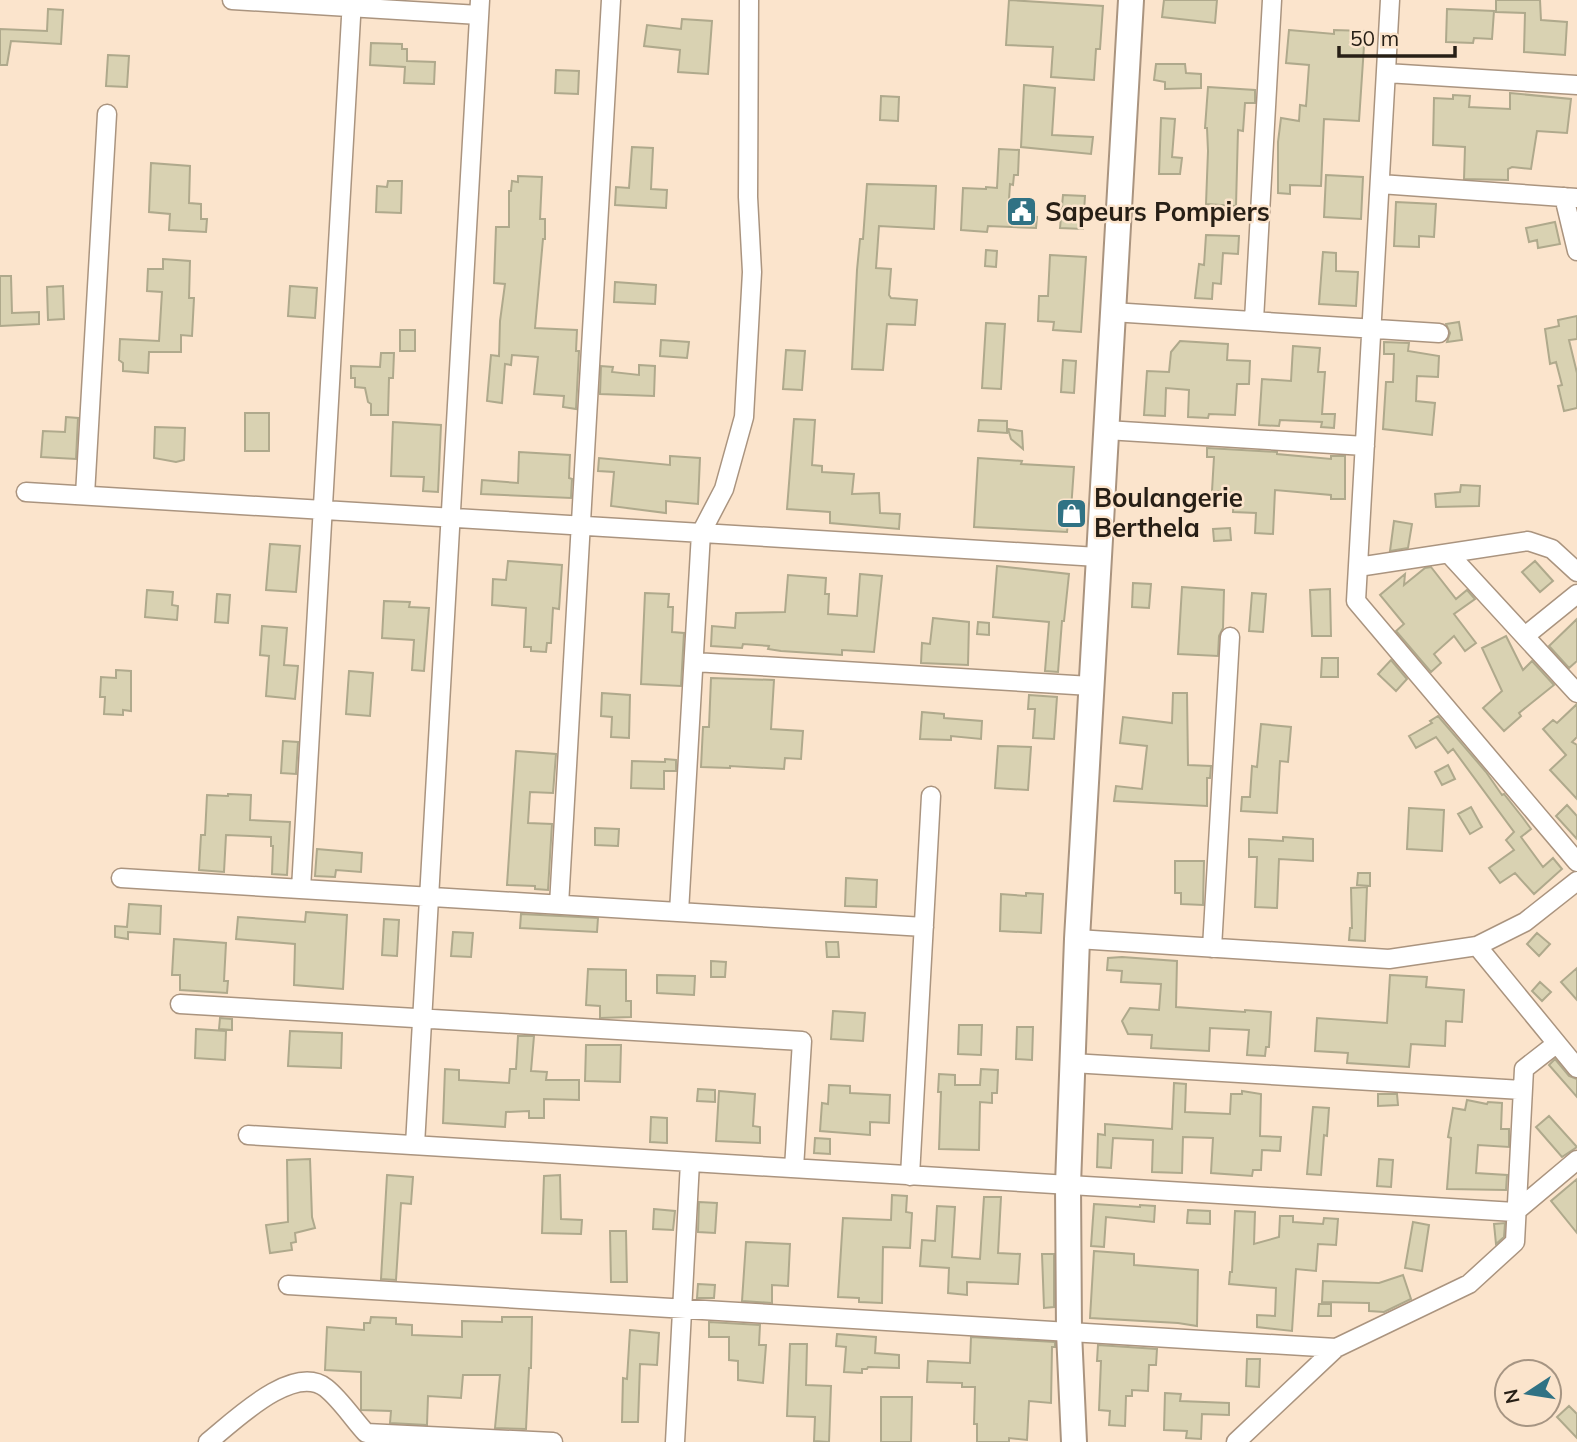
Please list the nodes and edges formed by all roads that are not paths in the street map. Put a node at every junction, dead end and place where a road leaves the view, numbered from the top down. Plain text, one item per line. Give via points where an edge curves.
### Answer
1 (232, 0) edge
2 (611, 0) edge
3 (749, 0) edge
4 (1131, 0) edge
5 (1272, 0) edge
6 (1390, 0) edge
7 (351, 4) edge
8 (480, 8) edge
9 (1386, 73) junction
10 (1577, 85) edge
11 (107, 114) dead end
12 (1380, 184) junction
13 (1571, 197) edge
14 (1577, 251) edge
15 (1112, 312) junction
16 (1254, 320) junction
17 (1372, 327) junction
18 (1439, 333) dead end
19 (1105, 430) junction
20 (1365, 446) junction
21 (26, 492) dead end
22 (85, 495) junction
23 (323, 510) junction
24 (451, 517) junction
25 (581, 525) junction
26 (701, 533) junction
27 (1449, 554) junction
28 (1098, 556) junction
29 (1358, 567) junction
30 (1577, 572) edge
31 (1577, 594) edge
32 (1525, 636) junction
33 (1230, 637) dead end
34 (694, 662) junction
35 (1091, 686) junction
36 (1577, 693) edge
37 (931, 796) dead end
38 (1575, 856) edge
39 (121, 878) dead end
40 (1577, 881) edge
41 (301, 889) junction
42 (429, 897) junction
43 (559, 905) junction
44 (679, 912) junction
45 (924, 927) junction
46 (1077, 939) junction
47 (1477, 946) junction
48 (1212, 948) junction
49 (180, 1004) dead end
50 (422, 1018) junction
51 (1556, 1044) junction
52 (1072, 1063) junction
53 (1577, 1068) edge
54 (1522, 1090) junction
55 (247, 1135) dead end
56 (415, 1146) junction
57 (1577, 1160) edge
58 (690, 1162) junction
59 (794, 1168) junction
60 (910, 1175) junction
61 (1068, 1185) junction
62 (1516, 1212) junction
63 (288, 1285) dead end
64 (682, 1309) junction
65 (1069, 1332) junction
66 (1336, 1348) junction
67 (208, 1442) edge
68 (553, 1442) edge
69 (675, 1442) edge
70 (1074, 1442) edge
71 (1236, 1442) edge

1 - 7 street
2 - 25 street
3 - 26 street via 752,272 744,417 723,489
4 - 15 main road
5 - 16 street
6 - 9 street
7 - 8 street
7 - 23 street
8 - 24 street
9 - 10 street
9 - 12 street
11 - 22 street
12 - 13 street
12 - 17 street
13 - 14 street
15 - 16 street
15 - 19 main road
16 - 17 street
17 - 18 street
17 - 20 street
19 - 20 street
19 - 28 main road
20 - 29 street
21 - 22 street
22 - 23 street
23 - 24 street
23 - 41 street
24 - 25 street
24 - 42 street
25 - 26 street
25 - 43 street
26 - 28 street
26 - 34 street
27 - 29 street
27 - 30 street via 1528,541 1552,549
27 - 32 street
28 - 35 main road
29 - 38 street via 1356,601
31 - 32 street
32 - 36 street
33 - 48 street
34 - 35 street
34 - 44 street
35 - 46 main road
37 - 45 street
39 - 41 street
40 - 47 street via 1525,922
41 - 42 street
42 - 43 street
42 - 50 street
43 - 44 street
44 - 45 street
45 - 60 street
46 - 48 street
46 - 52 main road
47 - 48 street via 1389,959
47 - 51 street
49 - 50 street
50 - 56 street
50 - 59 street via 802,1041
51 - 53 street
51 - 54 street via 1524,1069
52 - 54 street
52 - 61 main road
54 - 62 street
55 - 56 street
56 - 58 street
57 - 62 street
58 - 59 street
58 - 64 street
59 - 60 street
60 - 61 street
61 - 62 street
61 - 65 main road
62 - 66 street via 1515,1242 1469,1284
63 - 64 street
64 - 65 street
64 - 69 street
65 - 66 street
65 - 70 main road
66 - 71 street
67 - 68 street via 273,1391 312,1381 325,1387 366,1433

